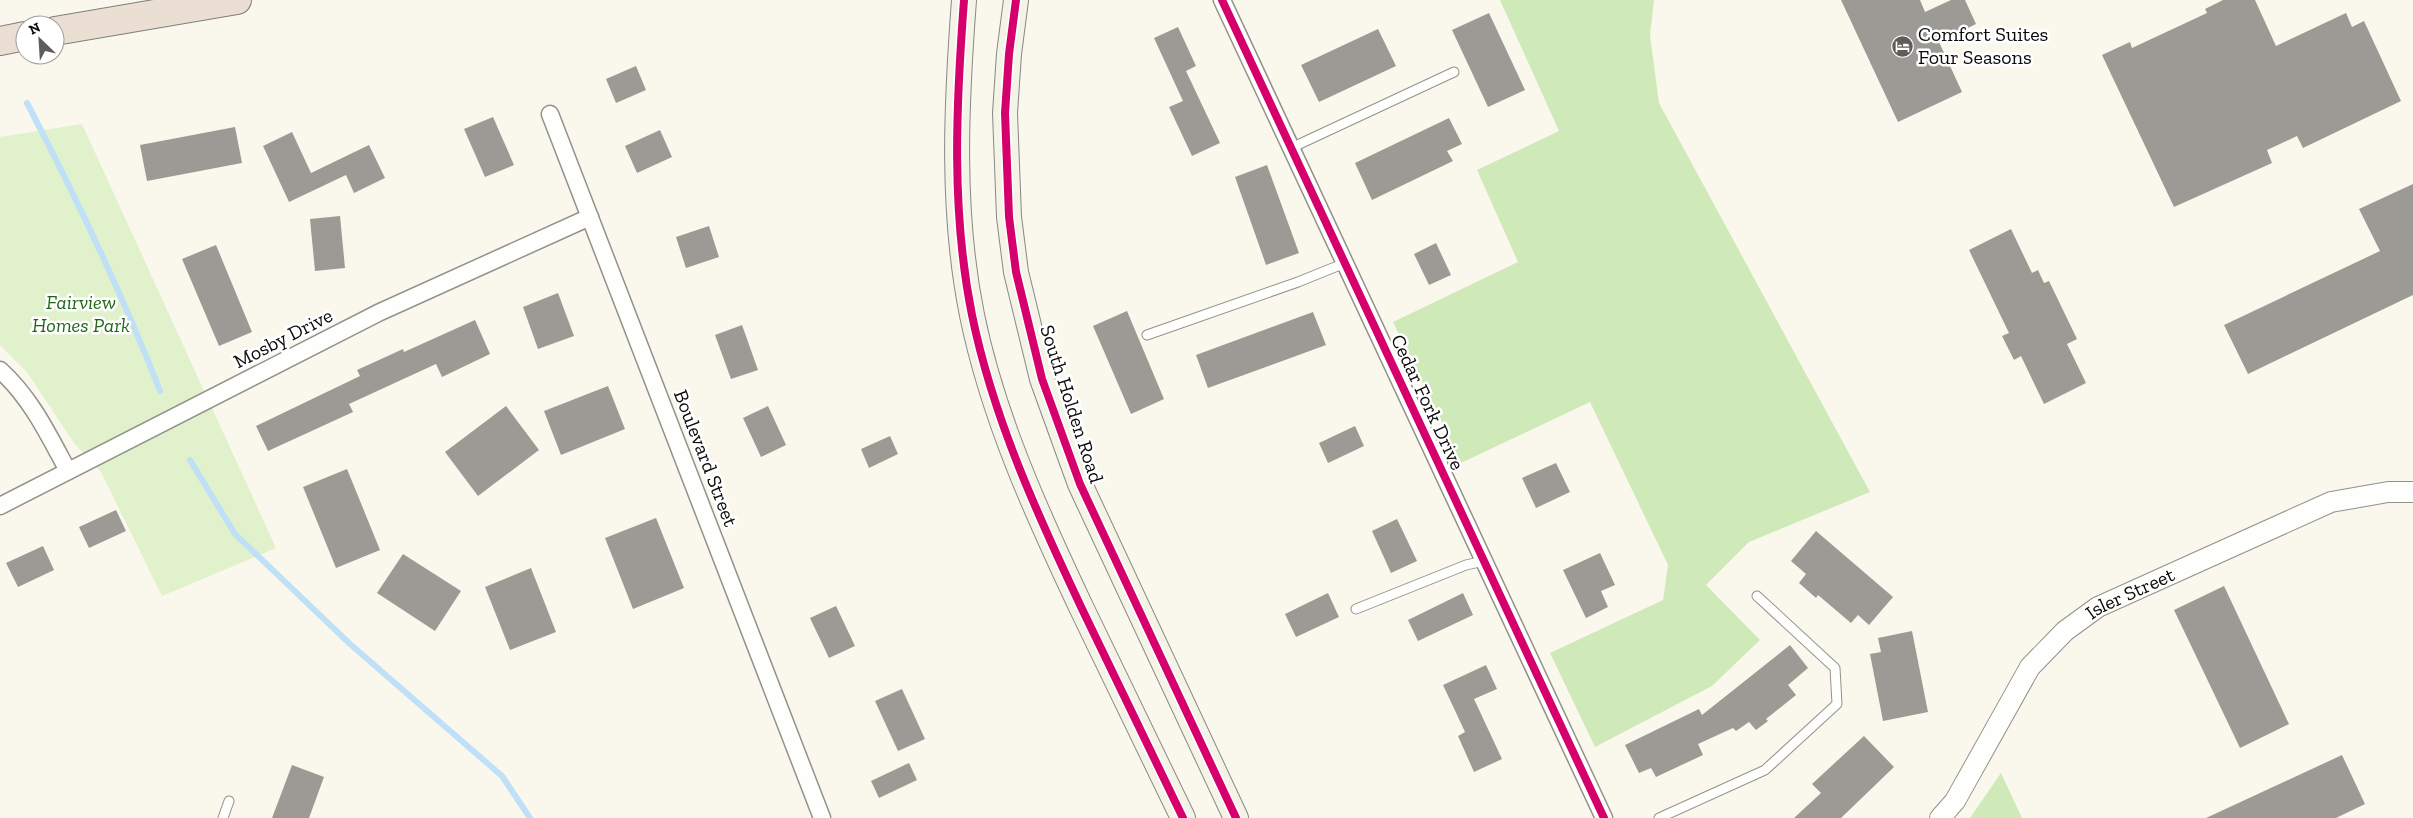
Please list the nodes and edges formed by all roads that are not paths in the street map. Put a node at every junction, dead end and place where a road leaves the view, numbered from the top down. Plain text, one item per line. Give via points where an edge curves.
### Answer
1 (237, 0) edge
2 (964, 0) edge
3 (1016, 0) edge
4 (1222, 0) edge
5 (65, 29) edge
6 (15, 38) edge
7 (0, 41) edge
8 (1454, 72) dead end
9 (550, 114) dead end
10 (1291, 148) junction
11 (590, 217) junction
12 (1345, 263) junction
13 (1147, 335) dead end
14 (0, 370) edge
15 (68, 471) junction
16 (2413, 492) edge
17 (0, 506) edge
18 (1484, 561) junction
19 (1756, 596) dead end
20 (1356, 609) dead end
21 (229, 801) dead end
22 (223, 818) edge
23 (822, 818) edge
24 (1183, 818) edge
25 (1236, 818) edge
26 (1604, 818) edge
27 (1659, 818) edge
28 (1940, 818) edge

1 - 5 highway
2 - 24 main road via 957,85 956,177 963,262 972,316 990,384 1054,548
3 - 25 main road, South Holden Road via 1005,114 1009,218 1016,272 1042,379 1080,484
4 - 10 street, Cedar Fork Drive
6 - 7 highway
8 - 10 lane
9 - 11 street, Boulevard Street
10 - 12 street, Cedar Fork Drive
11 - 15 street, Mosby Drive via 378,313
11 - 23 street, Boulevard Street
12 - 13 lane
12 - 18 street, Cedar Fork Drive
14 - 15 street via 36,412
15 - 17 street, Mosby Drive
16 - 28 street, Isler Street via 2364,495 2324,504 2098,607 2079,620 2030,667 1955,801
18 - 20 lane via 1458,568
18 - 26 street, Cedar Fork Drive
19 - 27 lane via 1835,668 1837,704 1765,770
21 - 22 lane

